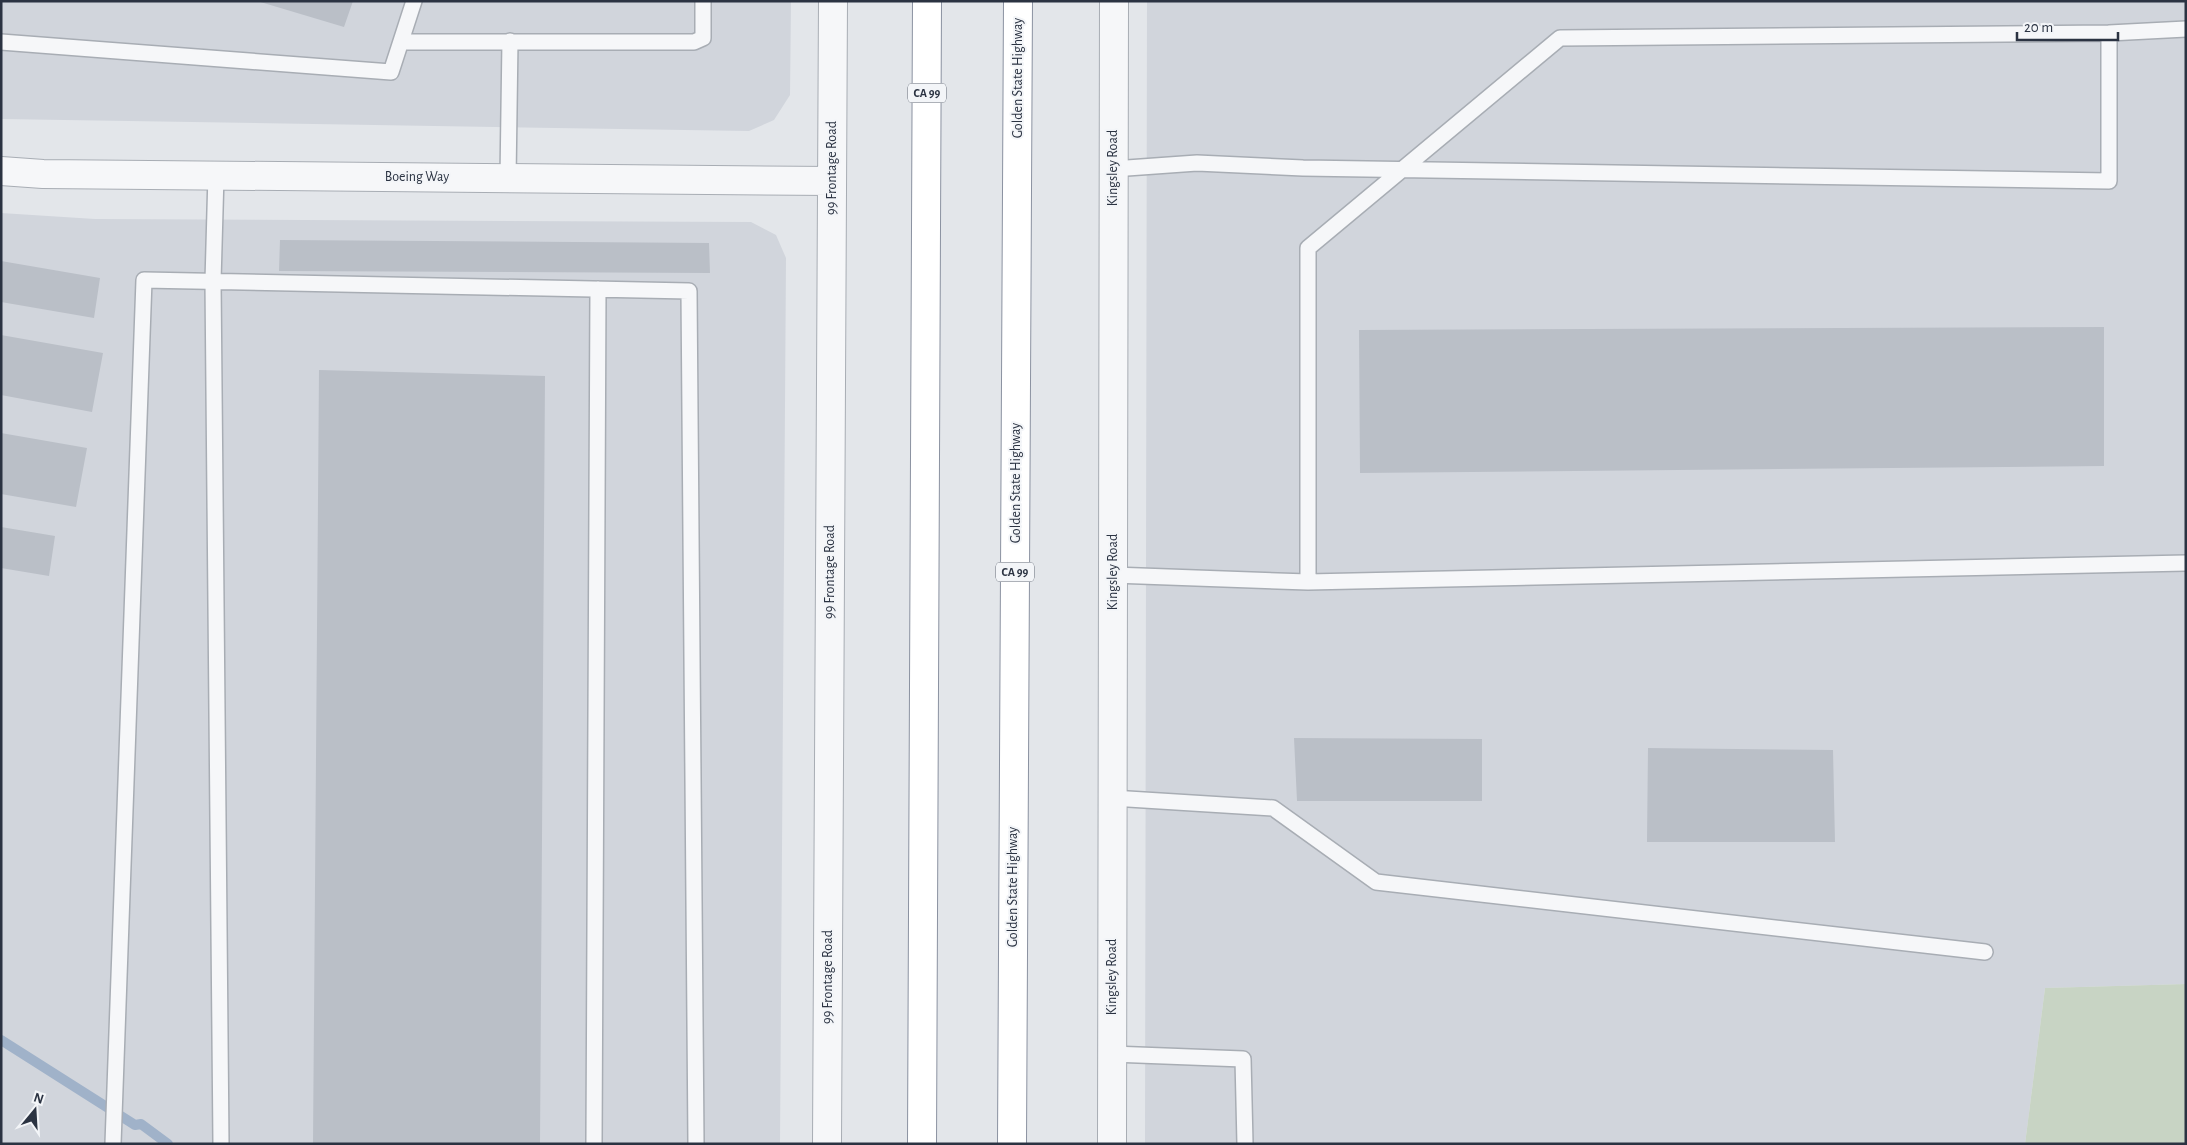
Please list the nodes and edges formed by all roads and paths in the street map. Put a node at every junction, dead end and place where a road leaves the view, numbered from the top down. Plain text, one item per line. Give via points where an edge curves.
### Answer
1 (414, 1) edge
2 (703, 1) edge
3 (833, 1) edge
4 (927, 1) edge
5 (1018, 1) edge
6 (1114, 1) edge
7 (2186, 29) edge
8 (2109, 33) junction
9 (1, 42) edge
10 (401, 42) junction
11 (510, 42) junction
12 (1113, 168) junction
13 (1404, 170) junction
14 (1, 171) edge
15 (216, 175) junction
16 (508, 178) junction
17 (832, 181) junction
18 (214, 281) junction
19 (598, 289) junction
20 (2186, 563) edge
21 (1112, 575) junction
22 (1308, 582) junction
23 (1112, 798) junction
24 (1985, 952) dead end
25 (1112, 1054) junction
26 (113, 1144) edge
27 (220, 1144) edge
28 (594, 1144) edge
29 (696, 1144) edge
30 (827, 1144) edge
31 (922, 1144) edge
32 (1012, 1144) edge
33 (1112, 1144) edge
34 (1245, 1144) edge

1 - 10 lane
2 - 11 lane via 703,38 694,42
3 - 17 street, 99 Frontage Road
4 - 31 highway, CA 99
5 - 32 highway, Golden State Highway / CA 99
6 - 12 street, Kingsley Road
7 - 8 lane
8 - 13 lane via 1560,38
8 - 13 lane via 2109,181
9 - 10 lane via 391,72
10 - 11 lane
11 - 16 lane
12 - 13 lane via 1197,163
12 - 21 street, Kingsley Road
13 - 22 lane via 1308,248
14 - 15 street, Boeing Way
15 - 16 street, Boeing Way
15 - 18 lane
16 - 17 street, Boeing Way
17 - 30 street, 99 Frontage Road
18 - 19 lane
18 - 26 lane via 144,280
18 - 27 lane
19 - 28 lane
19 - 29 lane via 689,291
20 - 22 lane
21 - 22 lane
21 - 23 street, Kingsley Road
23 - 24 lane via 1273,808 1376,882
23 - 25 street, Kingsley Road
25 - 33 street, Kingsley Road
25 - 34 lane via 1243,1059

